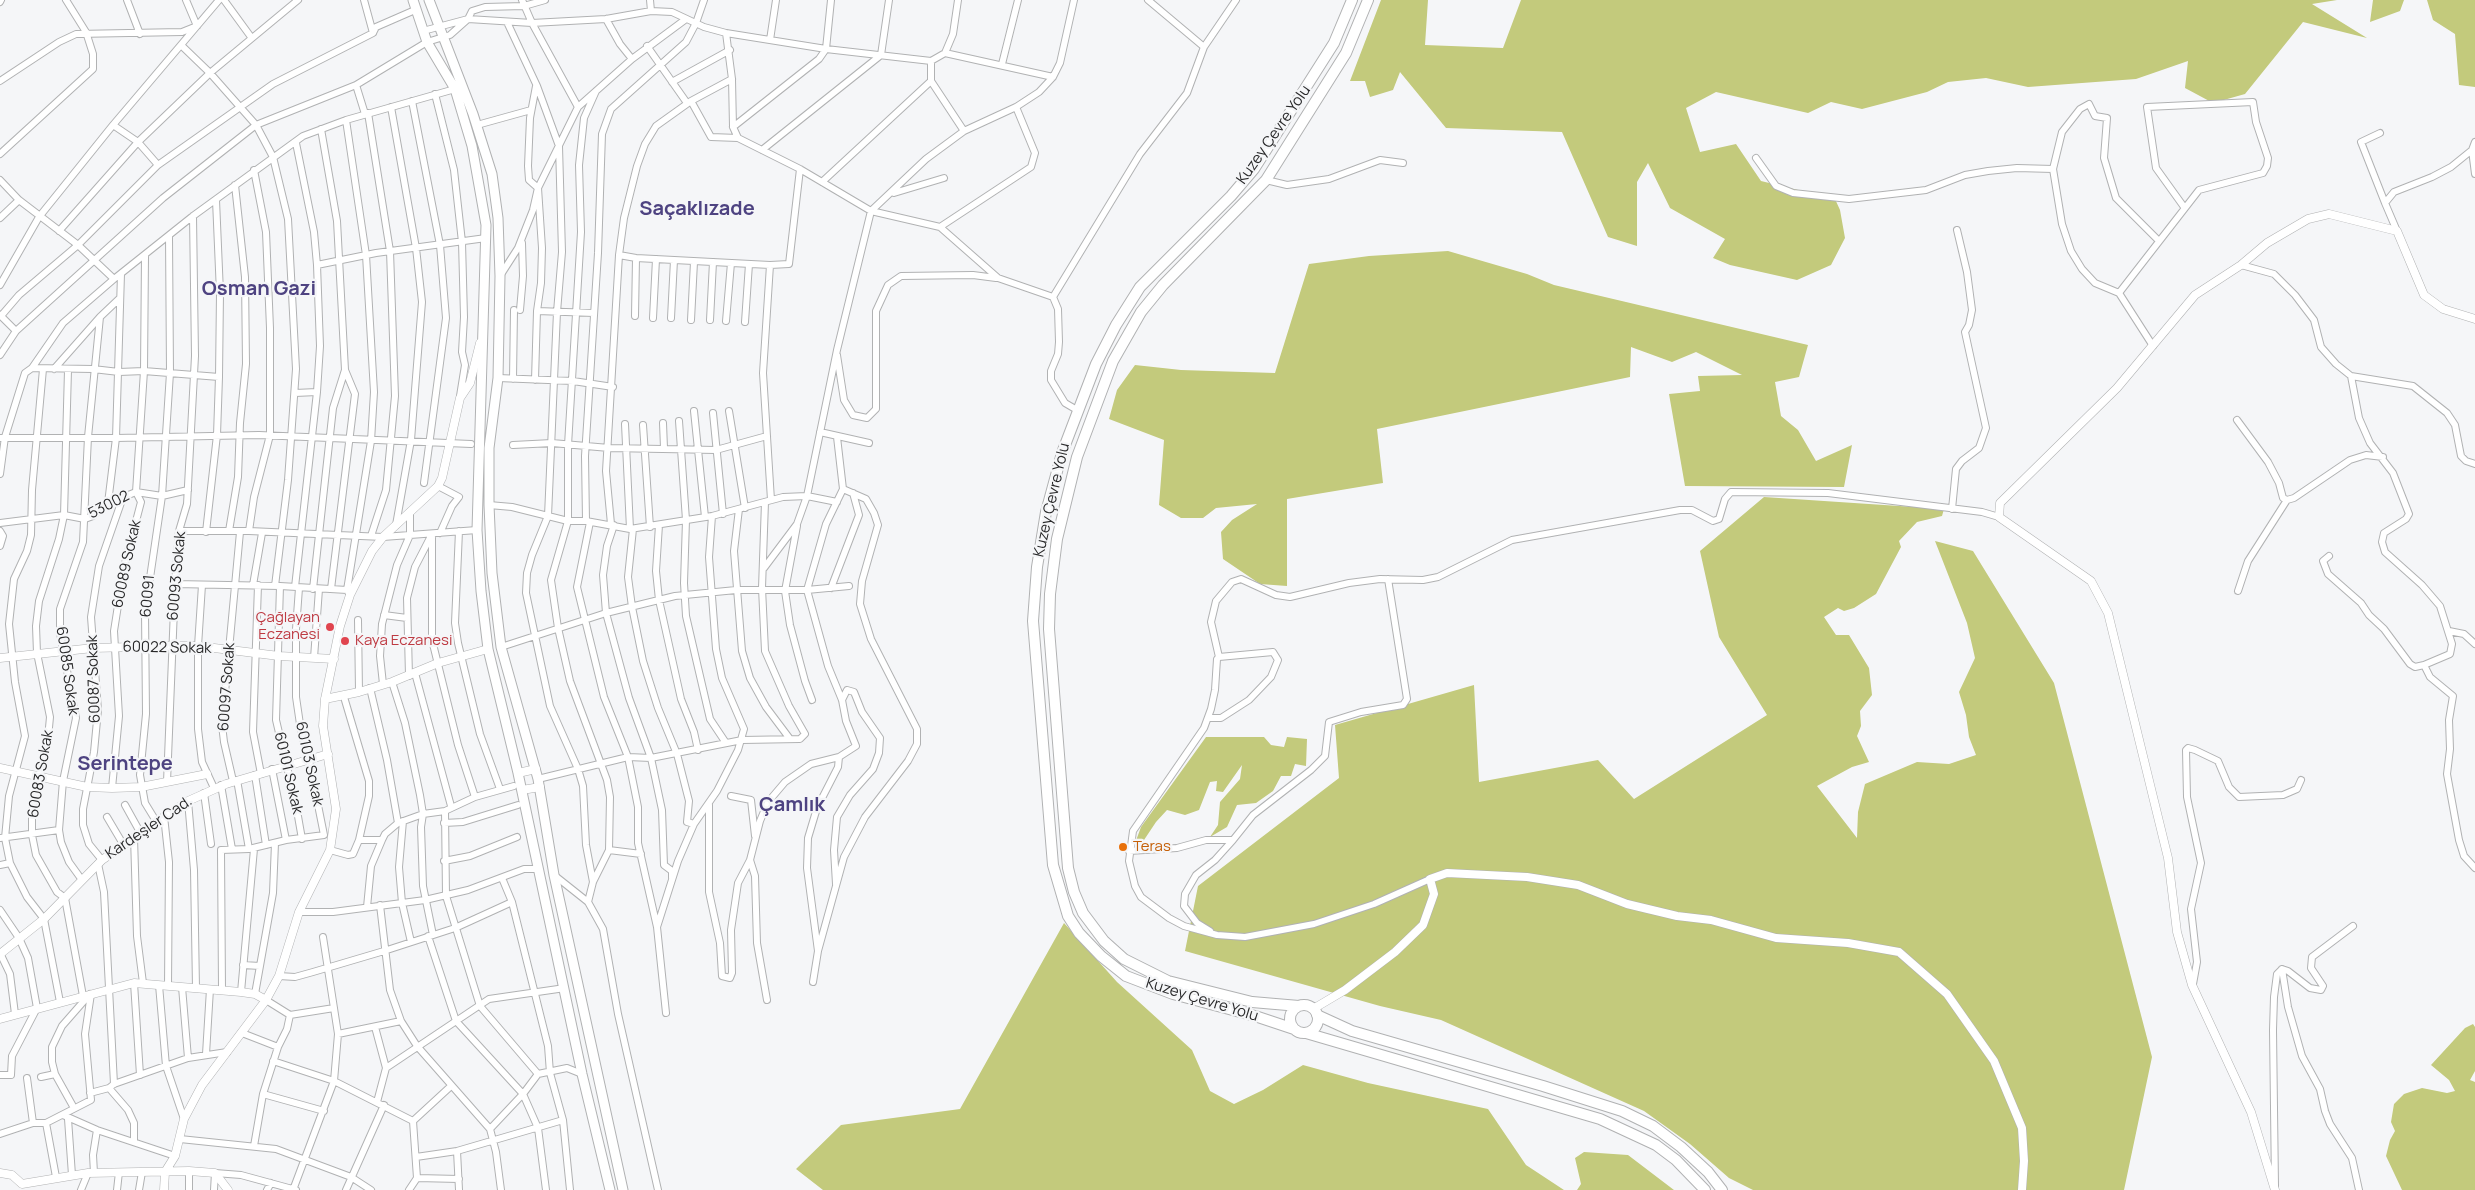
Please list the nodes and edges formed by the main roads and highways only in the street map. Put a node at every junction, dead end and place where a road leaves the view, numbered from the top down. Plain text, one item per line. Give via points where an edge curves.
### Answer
1 (413, 0) edge
2 (430, 0) edge
3 (1352, 0) edge
4 (1368, 0) edge
5 (1299, 1006) junction
6 (1315, 1012) junction
7 (1294, 1029) junction
8 (1306, 1032) junction
9 (610, 1190) edge
10 (623, 1190) edge
11 (1705, 1190) edge
12 (1722, 1190) edge

1 - 9 main road via 427,42 455,89 472,146 486,225 477,530 488,649
2 - 10 main road via 492,174 498,218 498,378 489,448 489,505 492,573 501,647 536,769 554,875
3 - 7 main road, Kuzey Çevre Yolu via 1334,43 1254,169 1140,287 1096,364 1062,453 1040,541 1034,621 1053,865 1068,916 1100,956 1126,976 1172,994
4 - 5 main road, Kuzey Çevre Yolu via 1346,52 1266,180 1163,285 1141,312 1114,361 1077,457 1062,511 1049,629 1068,868 1083,913 1104,941 1124,958 1168,981 1252,1002
5 - 6 main road via 1307,1006
5 - 7 main road via 1290,1016
6 - 8 main road via 1316,1026
6 - 12 main road via 1352,1031 1622,1111 1653,1126 1681,1147
7 - 8 main road
8 - 11 main road via 1600,1119 1656,1145

